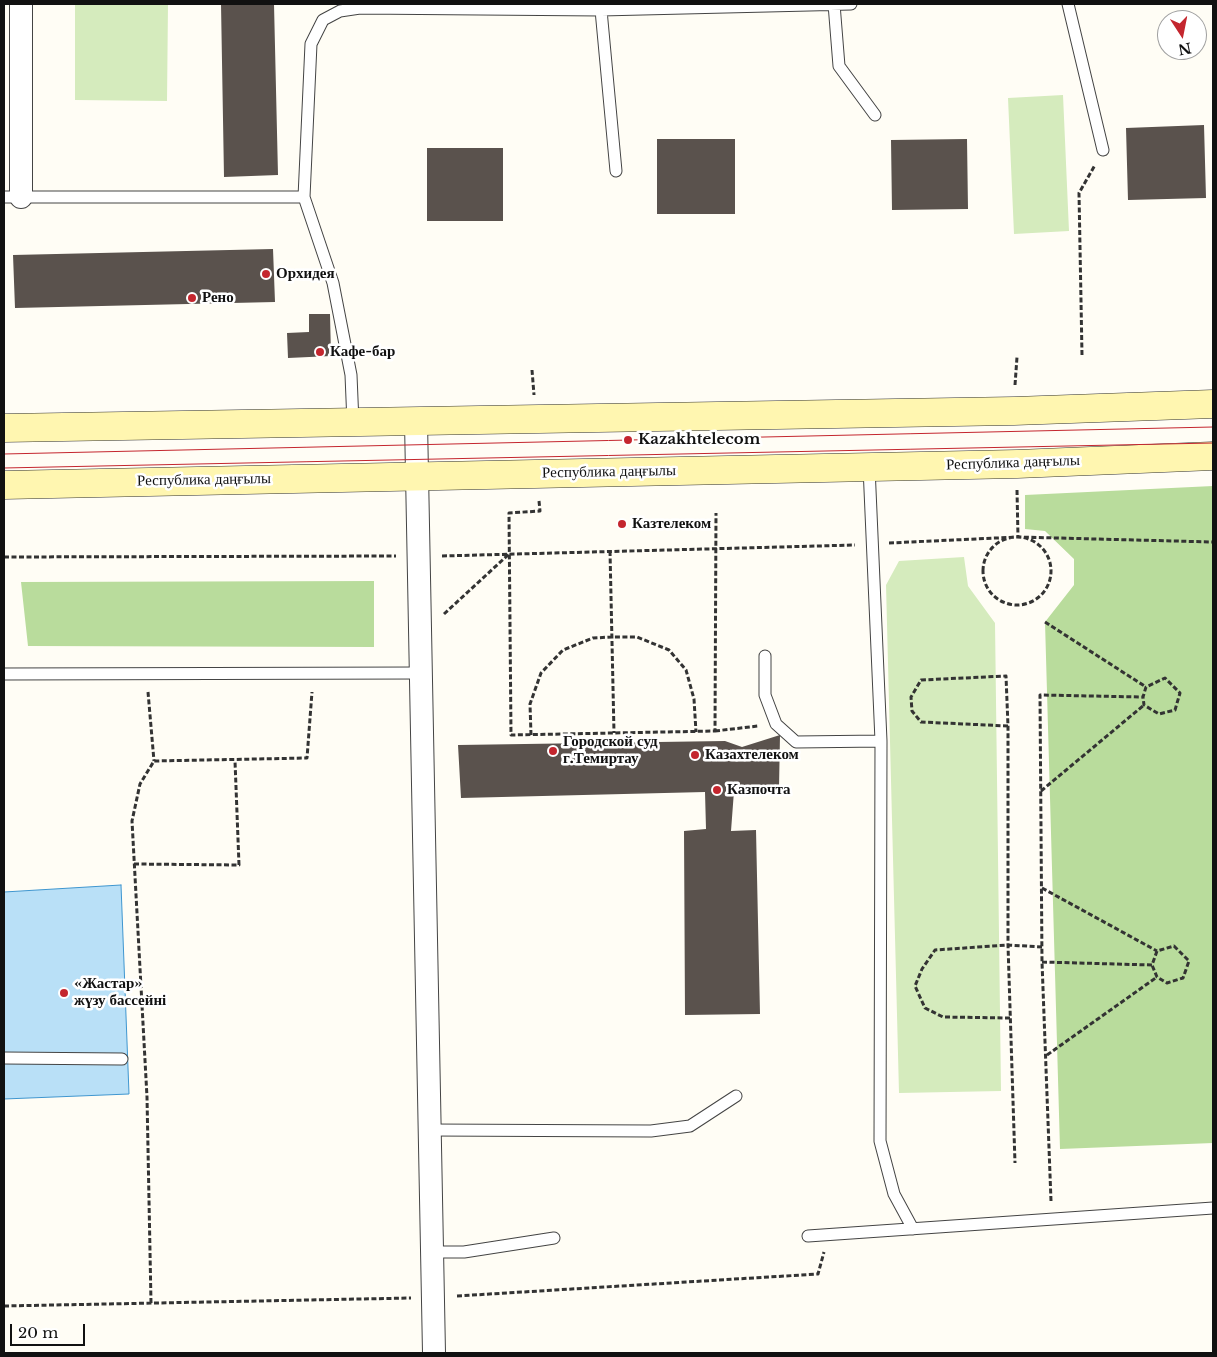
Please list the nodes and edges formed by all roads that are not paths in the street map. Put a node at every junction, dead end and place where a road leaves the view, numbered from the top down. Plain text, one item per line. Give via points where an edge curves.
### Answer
1 (21, 4) edge
2 (834, 4) edge
3 (851, 4) edge
4 (1068, 4) edge
5 (358, 6) edge
6 (682, 6) edge
7 (601, 10) junction
8 (875, 115) dead end
9 (1104, 150) road end
10 (616, 171) dead end
11 (12, 197) edge
12 (304, 197) junction
13 (1213, 404) edge
14 (416, 422) junction
15 (353, 423) junction
16 (4, 428) edge
17 (1213, 456) edge
18 (869, 467) junction
19 (416, 475) junction
20 (4, 485) edge
21 (765, 656) dead end
22 (420, 673) junction
23 (4, 674) edge
24 (881, 741) junction
25 (4, 1058) edge
26 (122, 1059) dead end
27 (736, 1096) dead end
28 (430, 1130) junction
29 (1213, 1208) edge
30 (913, 1229) junction
31 (808, 1236) dead end
32 (554, 1238) dead end
33 (432, 1252) junction
34 (434, 1353) edge

1 - 11 street
2 - 3 lane
2 - 6 lane
2 - 8 lane via 840,66
4 - 9 lane
5 - 7 lane
5 - 12 lane via 323,20 311,44
6 - 7 lane
7 - 10 lane
11 - 12 lane
12 - 15 lane via 333,283 351,375
13 - 14 main road
14 - 15 main road
14 - 19 street
15 - 16 main road
17 - 18 main road, Республика даңғылы
18 - 19 main road, Республика даңғылы
18 - 24 lane
19 - 20 main road, Республика даңғылы
19 - 22 street
21 - 24 lane via 766,695 776,724 796,742
22 - 23 lane
22 - 28 street
24 - 30 lane via 880,1141 894,1194
25 - 26 lane
27 - 28 lane via 690,1126 651,1131
28 - 33 street
29 - 30 lane
30 - 31 lane
32 - 33 lane via 464,1252
33 - 34 street

